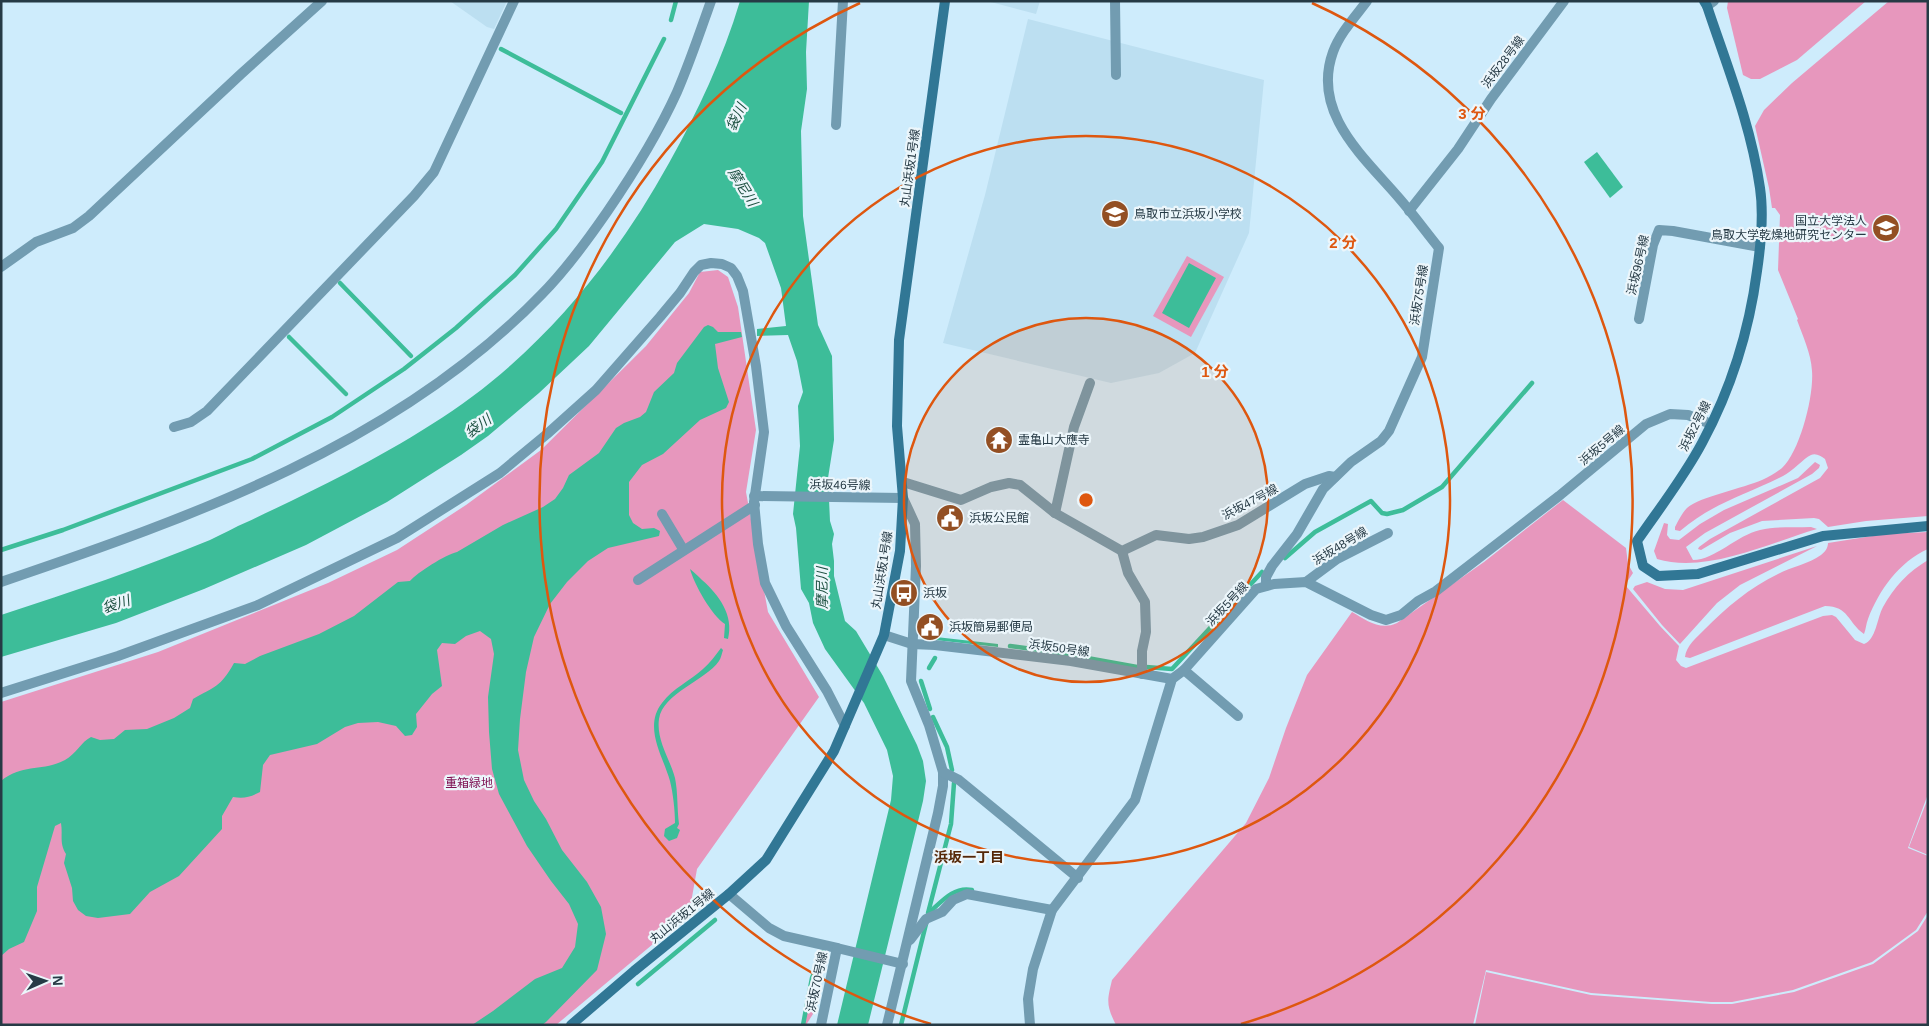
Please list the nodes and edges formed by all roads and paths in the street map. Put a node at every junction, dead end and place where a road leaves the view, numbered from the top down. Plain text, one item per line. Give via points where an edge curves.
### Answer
1 (322, 1) edge
2 (514, 1) edge
3 (711, 1) edge
4 (844, 1) edge
5 (946, 1) edge
6 (1115, 1) edge
7 (1367, 1) edge
8 (1564, 1) edge
9 (1708, 3) edge
10 (1116, 75) dead end
11 (836, 126) dead end
12 (1409, 211) junction
13 (1760, 246) junction
14 (1, 266) edge
15 (1638, 319) dead end
16 (1090, 383) dead end
17 (1711, 424) junction
18 (174, 427) dead end
19 (1335, 477) junction
20 (903, 482) junction
21 (903, 498) junction
22 (755, 501) junction
23 (1055, 513) junction
24 (662, 514) dead end
25 (1928, 526) edge
26 (1388, 532) dead end
27 (683, 549) junction
28 (1122, 551) junction
29 (638, 580) dead end
30 (1, 582) edge
31 (1306, 582) junction
32 (1266, 586) junction
33 (884, 635) junction
34 (912, 644) junction
35 (1184, 670) junction
36 (1142, 674) junction
37 (1172, 679) junction
38 (1, 692) edge
39 (1238, 716) dead end
40 (845, 726) junction
41 (943, 772) junction
42 (1078, 878) junction
43 (729, 894) junction
44 (1052, 910) junction
45 (907, 945) junction
46 (837, 948) junction
47 (902, 964) junction
48 (571, 1025) edge
49 (821, 1025) edge
50 (888, 1025) edge
51 (1030, 1025) edge

1 - 14 street via 89,216 73,228 36,242
2 - 18 street via 434,172 206,411 190,422
3 - 30 street via 676,94 639,165 585,244 542,295 492,342 421,395 311,458 181,517
4 - 11 street
5 - 20 street, 丸山浜坂1号線 via 899,340 897,426
6 - 10 street
7 - 12 street, 浜坂75号線 via 1341,36 1333,53 1329,82 1332,105 1355,149
8 - 12 street, 浜坂28号線 via 1458,149
9 - 13 street, 浜坂2号線 via 1746,121 1760,188
12 - 19 street, 浜坂75号線 via 1440,248 1422,357 1389,431
13 - 15 street, 浜坂96号線 via 1659,230
13 - 17 street, 浜坂2号線 via 1752,308 1735,372
16 - 23 street via 1074,427
17 - 25 street, 浜坂2号線 via 1702,444 1638,541 1643,566 1658,576 1698,574 1823,536
17 - 31 street, 浜坂5号線 via 1688,415 1670,414 1646,424 1559,496 1401,615 1386,620 1371,615
19 - 28 street, 浜坂47号線 via 1328,476 1305,484 1238,524 1203,537 1189,539 1156,535
19 - 32 street, 浜坂75号線 via 1323,489 1297,534 1272,566 1266,577
20 - 21 street, 丸山浜坂1号線
20 - 23 street via 961,500 991,487 1009,483 1020,485
21 - 22 street, 浜坂46号線 via 776,496
21 - 33 street, 丸山浜坂1号線 via 900,551
21 - 34 street via 915,524
22 - 27 street
22 - 38 street via 764,432 743,291 731,268 722,264 701,265 596,390 500,473 398,538 258,605 118,656
22 - 40 street via 765,583 786,626
23 - 28 street
24 - 27 street
26 - 31 street, 浜坂48号線 via 1338,559
27 - 29 street
28 - 36 street via 1128,572 1145,602
31 - 32 street, 浜坂5号線
32 - 35 street, 浜坂5号線 via 1256,589
33 - 34 street, 浜坂50号線
33 - 40 street, 丸山浜坂1号線
34 - 36 street, 浜坂50号線 via 1072,661
34 - 41 street via 911,681
35 - 37 street, 浜坂5号線
35 - 39 street
36 - 37 street, 浜坂50号線
37 - 42 street via 1135,800
40 - 43 street, 丸山浜坂1号線 via 834,751 766,860
41 - 42 street via 959,780
41 - 45 street via 938,813
42 - 44 street
43 - 46 street, 浜坂70号線 via 769,928 784,936
43 - 48 street, 丸山浜坂1号線
44 - 45 street via 967,894 926,919
44 - 51 street via 1033,969 1028,999
45 - 47 street
46 - 47 street
46 - 49 street, 浜坂70号線
47 - 50 street

